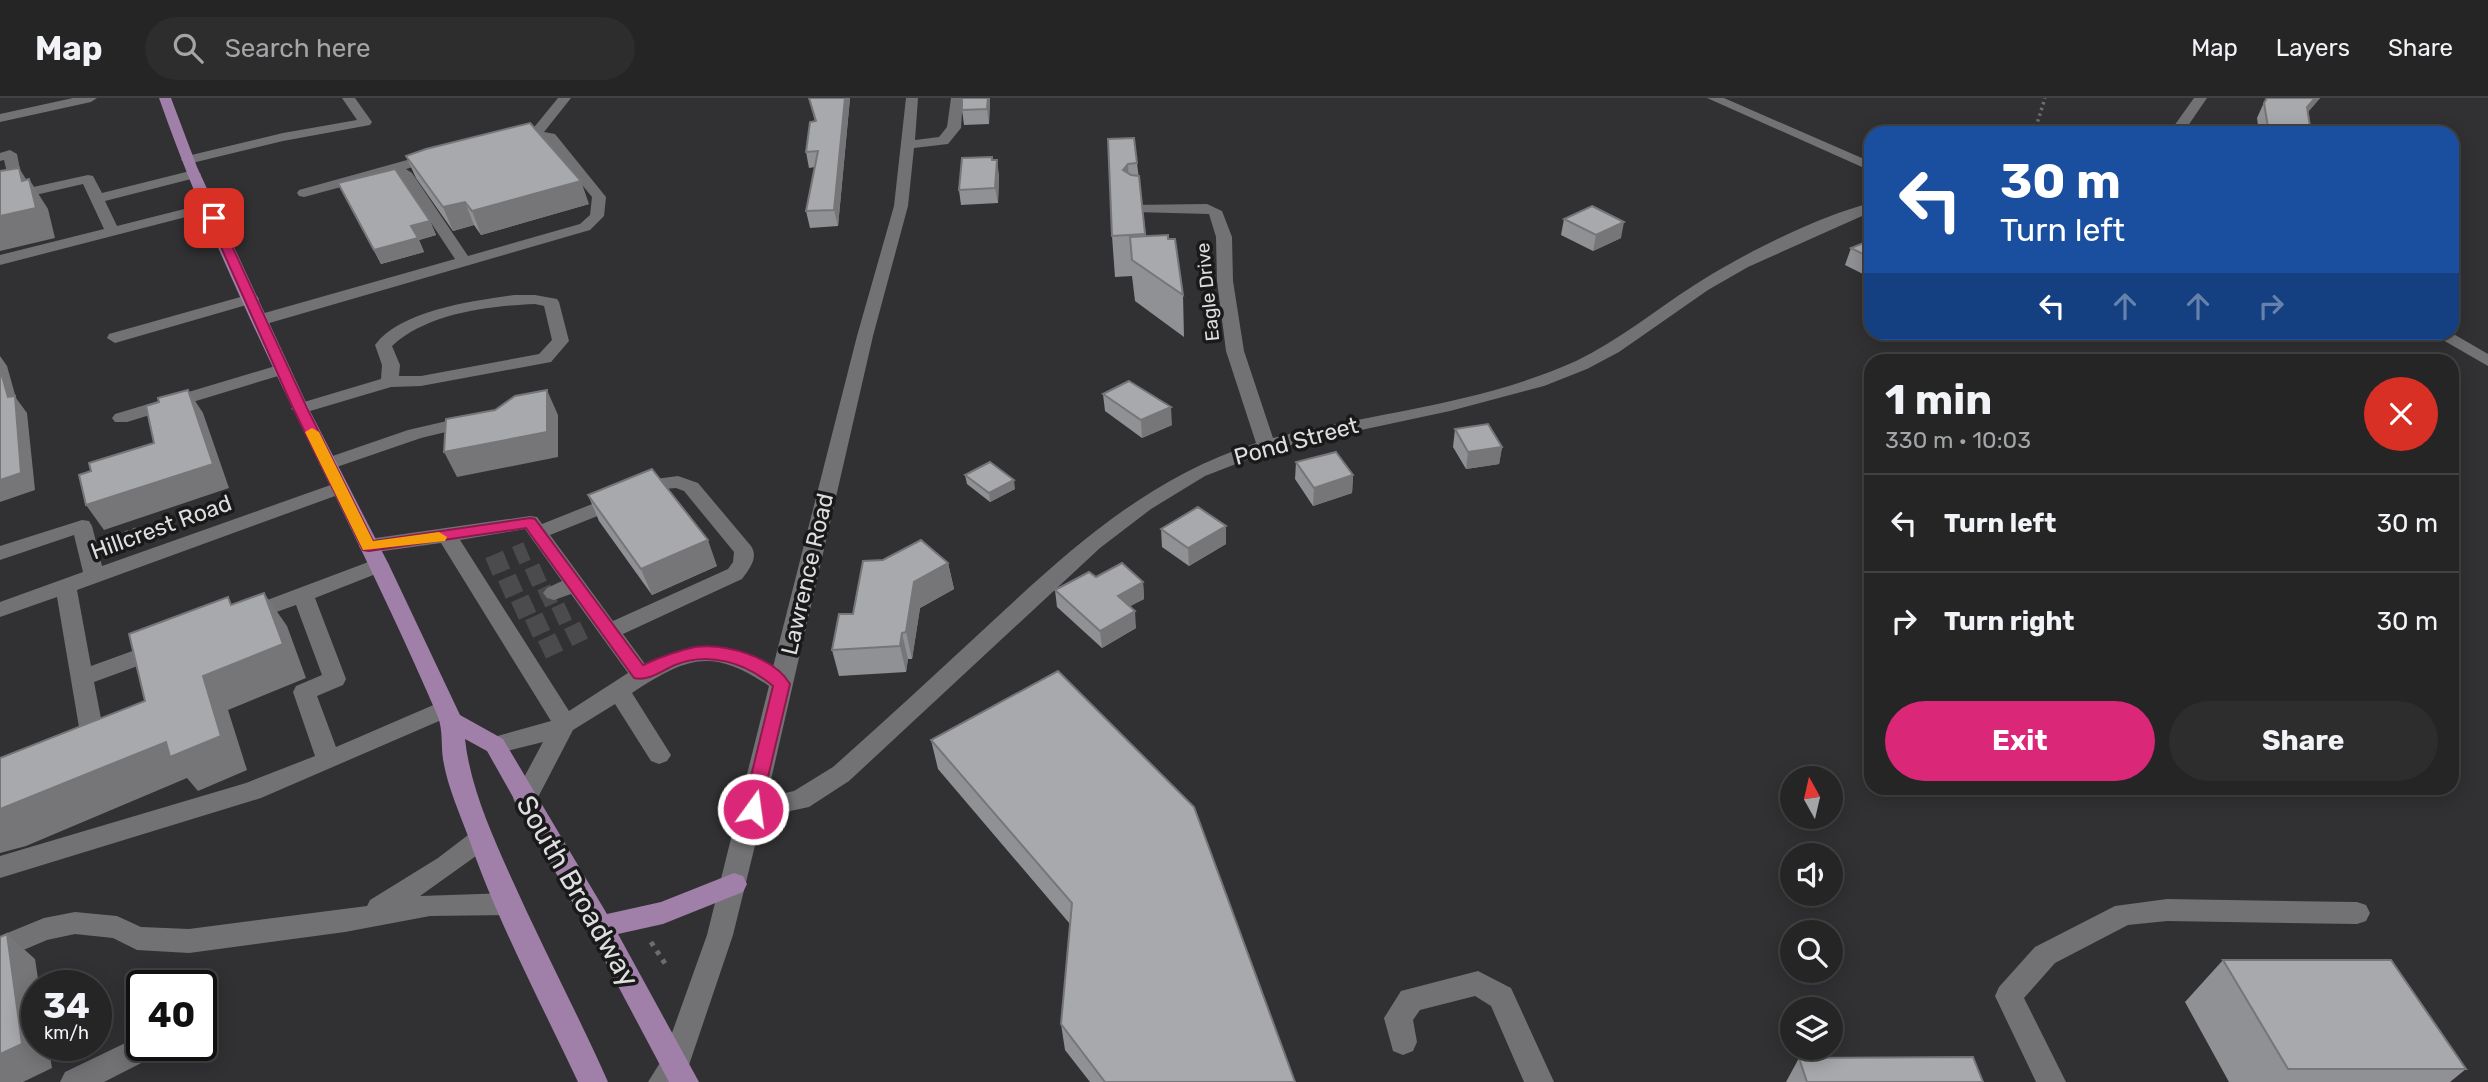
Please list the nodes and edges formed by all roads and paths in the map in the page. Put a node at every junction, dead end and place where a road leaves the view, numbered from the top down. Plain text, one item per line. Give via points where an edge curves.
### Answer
1 (90, 98) edge
2 (165, 98) edge
3 (348, 98) edge
4 (565, 98) edge
5 (912, 98) edge
6 (957, 98) edge
7 (1713, 98) edge
8 (2045, 98) edge
9 (2201, 98) edge
10 (0, 118) edge
11 (2036, 126) edge
12 (2181, 126) edge
13 (535, 134) junction
14 (501, 139) edge
15 (908, 145) junction
16 (446, 153) edge
17 (0, 157) edge
18 (1864, 164) edge
19 (191, 167) junction
20 (397, 169) junction
21 (304, 193) dead end
22 (97, 199) junction
23 (208, 207) junction
24 (1135, 208) edge
25 (1864, 210) edge
26 (111, 231) junction
27 (0, 260) edge
28 (464, 262) junction
29 (251, 299) junction
30 (260, 320) junction
31 (115, 338) dead end
32 (2451, 340) edge
33 (2488, 361) edge
34 (282, 369) junction
35 (390, 382) junction
36 (300, 408) junction
37 (487, 417) edge
38 (121, 418) dead end
39 (1266, 446) junction
40 (328, 464) junction
41 (339, 488) junction
42 (447, 536) junction
43 (537, 543) junction
44 (0, 553) edge
45 (374, 556) junction
46 (95, 577) junction
47 (66, 587) junction
48 (554, 593) tunnel mouth
49 (303, 595) junction
50 (576, 599) junction
51 (0, 610) edge
52 (225, 624) edge
53 (598, 628) junction
54 (186, 639) edge
55 (640, 674) junction
56 (82, 678) junction
57 (782, 684) junction
58 (618, 690) junction
59 (448, 715) junction
60 (565, 724) junction
61 (495, 746) junction
62 (70, 754) edge
63 (659, 755) dead end
64 (328, 760) junction
65 (525, 798) junction
66 (753, 809) junction
67 (481, 839) junction
68 (0, 867) edge
69 (734, 884) junction
70 (509, 904) junction
71 (2357, 913) dead end
72 (368, 915) junction
73 (600, 927) junction
74 (649, 939) dead end
75 (0, 948) edge
76 (666, 965) dead end
77 (1403, 1042) dead end
78 (126, 1056) edge
79 (674, 1076) edge
80 (75, 1082) edge
81 (593, 1082) edge
82 (1539, 1082) edge
83 (2051, 1082) edge

1 - 10 street
2 - 19 main road
3 - 19 street via 365,122 300,135
4 - 13 street
5 - 15 street, Lawrence Road
6 - 15 street via 954,128 943,141
7 - 18 street
8 - 11 path
9 - 12 street
13 - 14 street
13 - 28 street via 550,137 599,197 597,216 585,227
15 - 57 street, Lawrence Road via 895,232 855,374
16 - 20 street
17 - 22 street via 10,154 18,195 88,179
19 - 22 street
19 - 23 main road
20 - 21 street
20 - 28 street via 407,176
22 - 26 street
23 - 26 street
23 - 29 main road
24 - 39 street, Eagle Drive via 1215,211 1224,237 1235,351
25 - 39 street, Pond Street via 1752,258 1583,365 1484,399
26 - 27 street
28 - 30 street
29 - 30 main road
29 - 31 street
30 - 34 main road
32 - 33 street
34 - 36 main road
34 - 38 street
35 - 35 street via 421,381 545,358 561,341 551,302 524,298 496,302 398,331 383,345 391,365
35 - 36 street
36 - 40 main road
37 - 40 street via 415,434
39 - 66 street, Pond Street via 1223,460 1168,489 1118,524 1069,563 825,787 800,800
40 - 41 main road
41 - 45 main road
41 - 46 street, Hillcrest Road
42 - 43 street via 530,523
42 - 45 street
42 - 60 street via 480,571 520,634
43 - 50 street
43 - 53 street via 662,483 678,482 691,487 744,551 735,574
44 - 46 street via 82,526
45 - 49 street
45 - 59 main road
46 - 47 street, Hillcrest Road
47 - 51 street, Hillcrest Road
47 - 56 street
48 - 50 street
49 - 52 street
49 - 64 street via 335,679 304,692
50 - 53 street
53 - 55 street
54 - 56 street
55 - 57 street via 674,658 720,654 749,661
55 - 58 street
56 - 62 street via 94,744
57 - 66 street, Lawrence Road
58 - 60 street
58 - 63 street
59 - 61 main road
59 - 64 street
59 - 67 main road via 455,761
60 - 61 street
60 - 65 street
61 - 65 main road, South Broadway
64 - 68 street via 252,791
65 - 73 main road, South Broadway
66 - 69 street, Lawrence Road
67 - 70 main road
67 - 72 street
69 - 73 main road via 663,913
69 - 79 street, Lawrence Road
70 - 72 street via 430,905
70 - 81 main road
71 - 83 street via 2166,910 2124,914 2045,955 2009,996
72 - 75 street via 190,941 136,938 117,927 75,923 44,929
73 - 79 main road, South Broadway
74 - 76 path
77 - 82 street via 1398,1018 1411,1000 1478,984 1501,997
78 - 80 street

